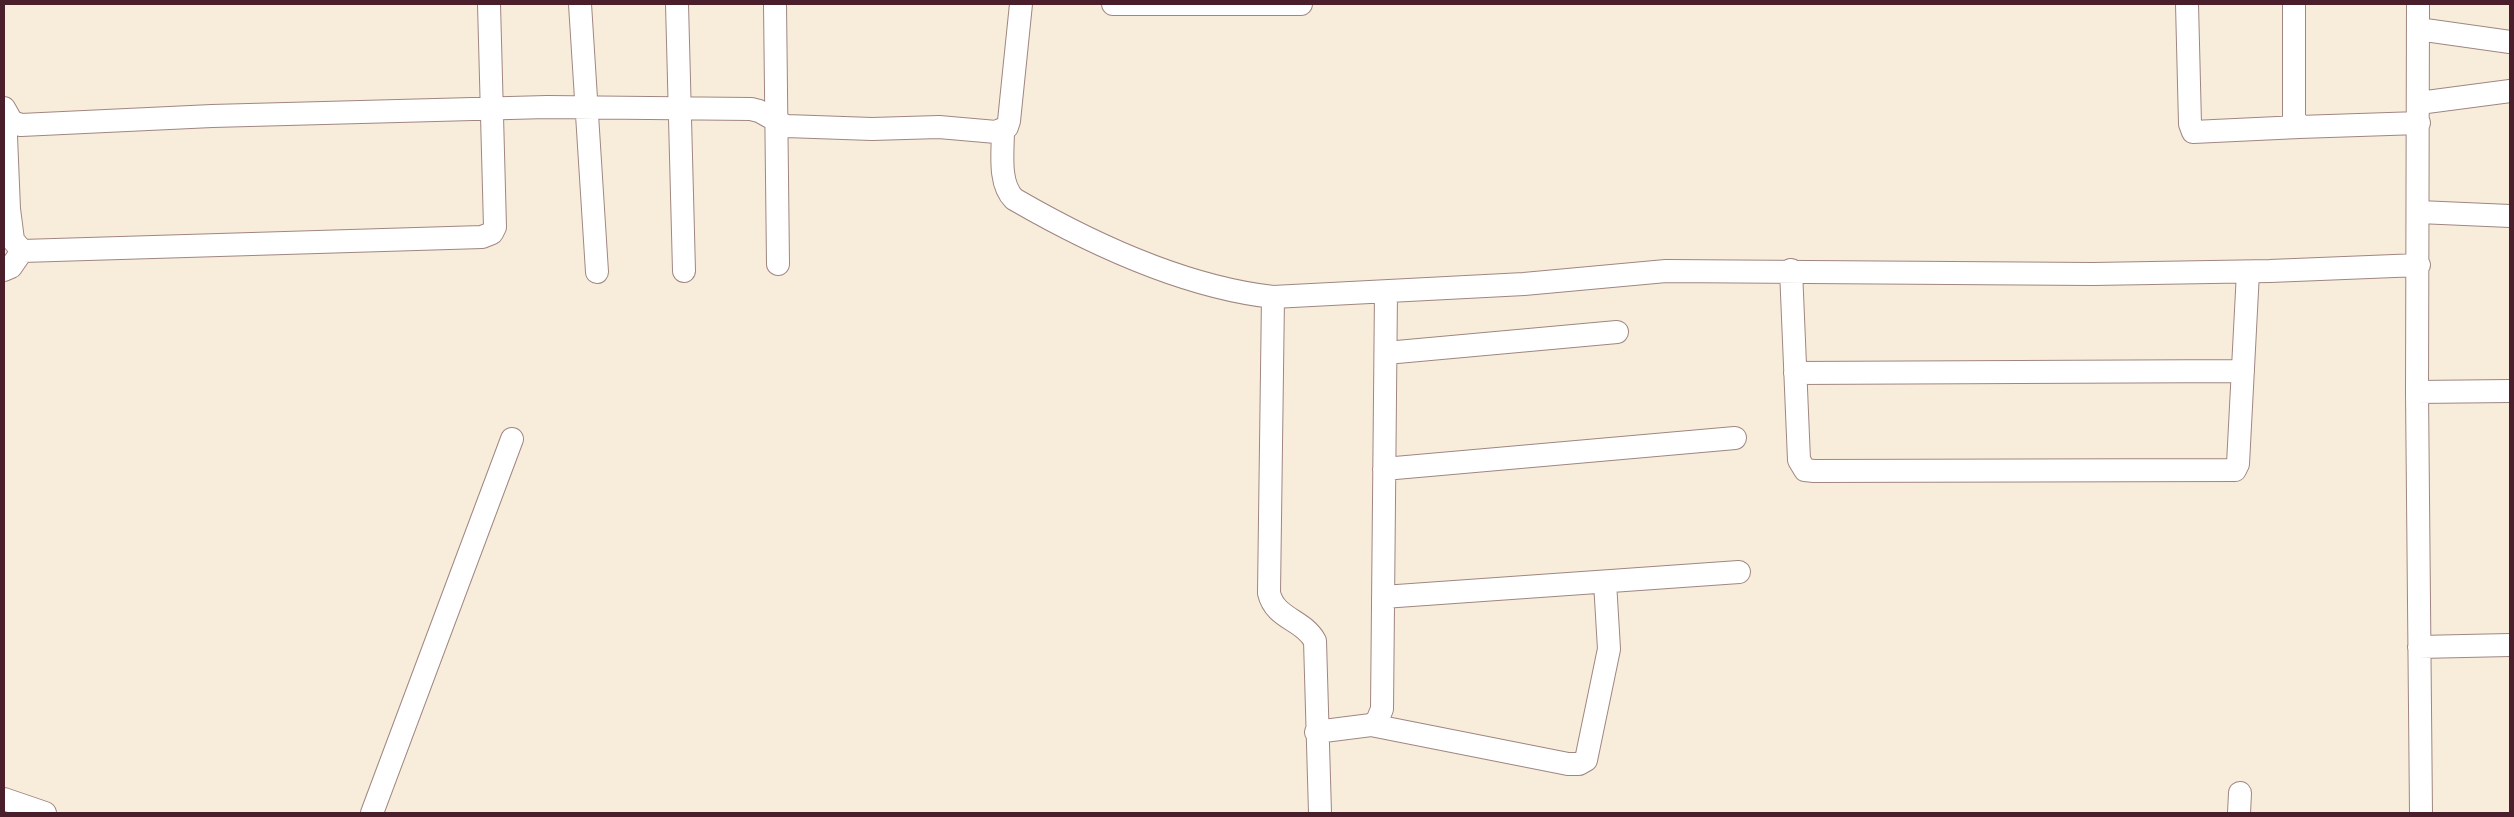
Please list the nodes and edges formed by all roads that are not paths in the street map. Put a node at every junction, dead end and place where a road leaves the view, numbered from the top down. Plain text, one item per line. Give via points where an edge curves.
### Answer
1 (489, 4) edge
2 (580, 4) edge
3 (677, 4) edge
4 (775, 4) edge
5 (1021, 4) edge
6 (1114, 4) edge
7 (1301, 4) edge
8 (2187, 4) edge
9 (2294, 4) edge
10 (2418, 4) edge
11 (2418, 29) junction
12 (2510, 42) edge
13 (2510, 91) edge
14 (586, 107) junction
15 (490, 108) junction
16 (679, 108) junction
17 (5, 110) edge
18 (2419, 113) junction
19 (777, 122) junction
20 (2300, 128) junction
21 (1003, 130) junction
22 (6, 168) edge
23 (2419, 212) junction
24 (2510, 216) edge
25 (22, 251) junction
26 (778, 264) dead end
27 (2419, 265) junction
28 (4, 270) edge
29 (1791, 270) junction
30 (684, 271) dead end
31 (597, 272) dead end
32 (2248, 272) junction
33 (1386, 292) junction
34 (1273, 297) junction
35 (1617, 332) dead end
36 (1386, 353) junction
37 (2243, 370) junction
38 (1795, 373) junction
39 (2510, 391) edge
40 (2418, 392) junction
41 (1736, 438) dead end
42 (512, 439) dead end
43 (1384, 469) junction
44 (1739, 572) dead end
45 (1606, 582) junction
46 (1382, 597) junction
47 (2510, 645) edge
48 (2420, 647) junction
49 (1371, 725) junction
50 (1316, 732) junction
51 (4, 799) edge
52 (45, 813) edge
53 (372, 813) edge
54 (1320, 813) edge
55 (2421, 813) edge

1 - 15 street
2 - 14 street
3 - 16 street
4 - 19 street
5 - 21 street via 1011,112
6 - 7 street
8 - 20 street via 2190,124 2193,132
9 - 20 street via 2294,117
10 - 11 street
11 - 12 street
11 - 18 street
13 - 18 street
14 - 15 street
14 - 16 street
14 - 31 street
15 - 17 street via 21,124 12,122
15 - 25 street via 495,227 492,233 482,237
16 - 19 street via 751,109
16 - 30 street
17 - 22 street
18 - 20 street
18 - 23 street
19 - 21 street via 786,126
19 - 26 street
21 - 34 street via 1004,182 1006,191 1014,199 1097,244 1139,260 1207,283
22 - 25 street via 13,240
23 - 24 street
23 - 27 street
25 - 28 street via 12,267
27 - 32 street
27 - 40 street
29 - 32 street via 2093,274
29 - 33 street via 1666,271
29 - 38 street
32 - 37 street
33 - 34 street
33 - 36 street
34 - 50 street via 1269,593 1272,604 1305,629 1315,641
35 - 36 street
36 - 43 street
37 - 38 street
37 - 38 street via 2238,464 2235,470 2229,471 1805,470 1799,460
39 - 40 street
40 - 48 street
41 - 43 street
42 - 53 street
43 - 46 street
44 - 45 street
45 - 46 street
45 - 49 street via 1608,656 1586,760 1568,764
46 - 49 street via 1382,709 1377,721
47 - 48 street
48 - 55 street
49 - 50 street
50 - 54 street
51 - 52 street

